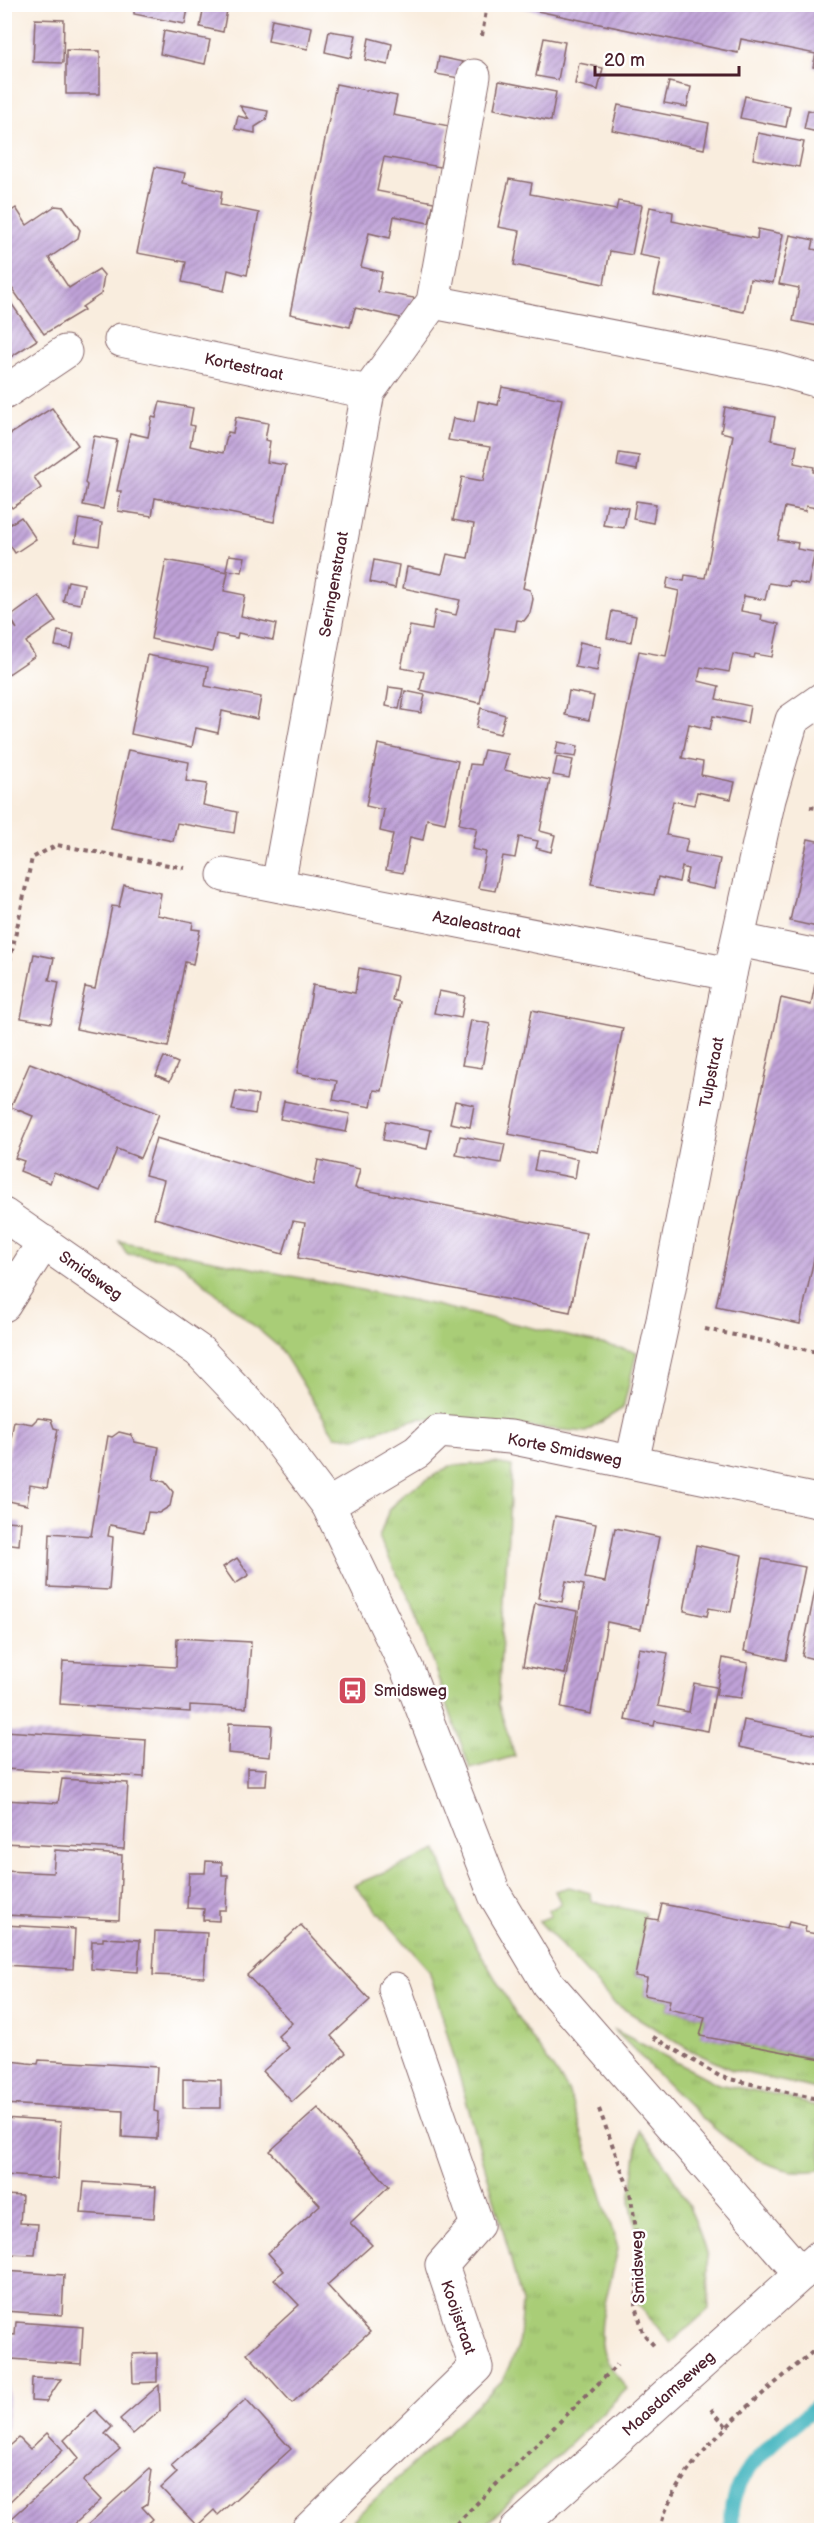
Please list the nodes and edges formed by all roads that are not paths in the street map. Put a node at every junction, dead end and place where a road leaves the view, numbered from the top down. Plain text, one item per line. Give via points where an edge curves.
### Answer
1 (474, 76) dead end
2 (433, 302) junction
3 (121, 340) dead end
4 (65, 352) dead end
5 (822, 382) edge
6 (368, 392) junction
7 (4, 393) edge
8 (822, 699) edge
9 (224, 875) road end
10 (278, 885) junction
11 (739, 940) junction
12 (822, 957) edge
13 (730, 974) junction
14 (4, 1215) edge
15 (44, 1242) junction
16 (4, 1305) edge
17 (632, 1462) junction
18 (822, 1502) edge
19 (328, 1505) junction
20 (395, 1989) dead end
21 (811, 2265) edge
22 (530, 2526) edge
23 (308, 2530) edge

1 - 2 street, Seringenstraat
2 - 5 street via 773,368
2 - 6 street, Seringenstraat
3 - 6 street, Kortestraat
4 - 7 street
6 - 10 street, Seringenstraat
8 - 11 street, Tulpstraat via 792,720 769,799
9 - 10 street, Azaleastraat
10 - 13 street, Azaleastraat
11 - 12 street
11 - 13 street, Tulpstraat
13 - 17 street, Tulpstraat
14 - 15 street, Smidsweg
15 - 16 street
15 - 19 street, Smidsweg via 199,1351 260,1415
17 - 18 street, Korte Smidsweg
17 - 19 street, Korte Smidsweg via 510,1437 439,1431 417,1452
19 - 21 street, Smidsweg via 407,1669 495,1895 548,1984
20 - 23 street, Kooijstraat via 477,2225 442,2265 476,2367
21 - 22 street, Maasdamseweg

